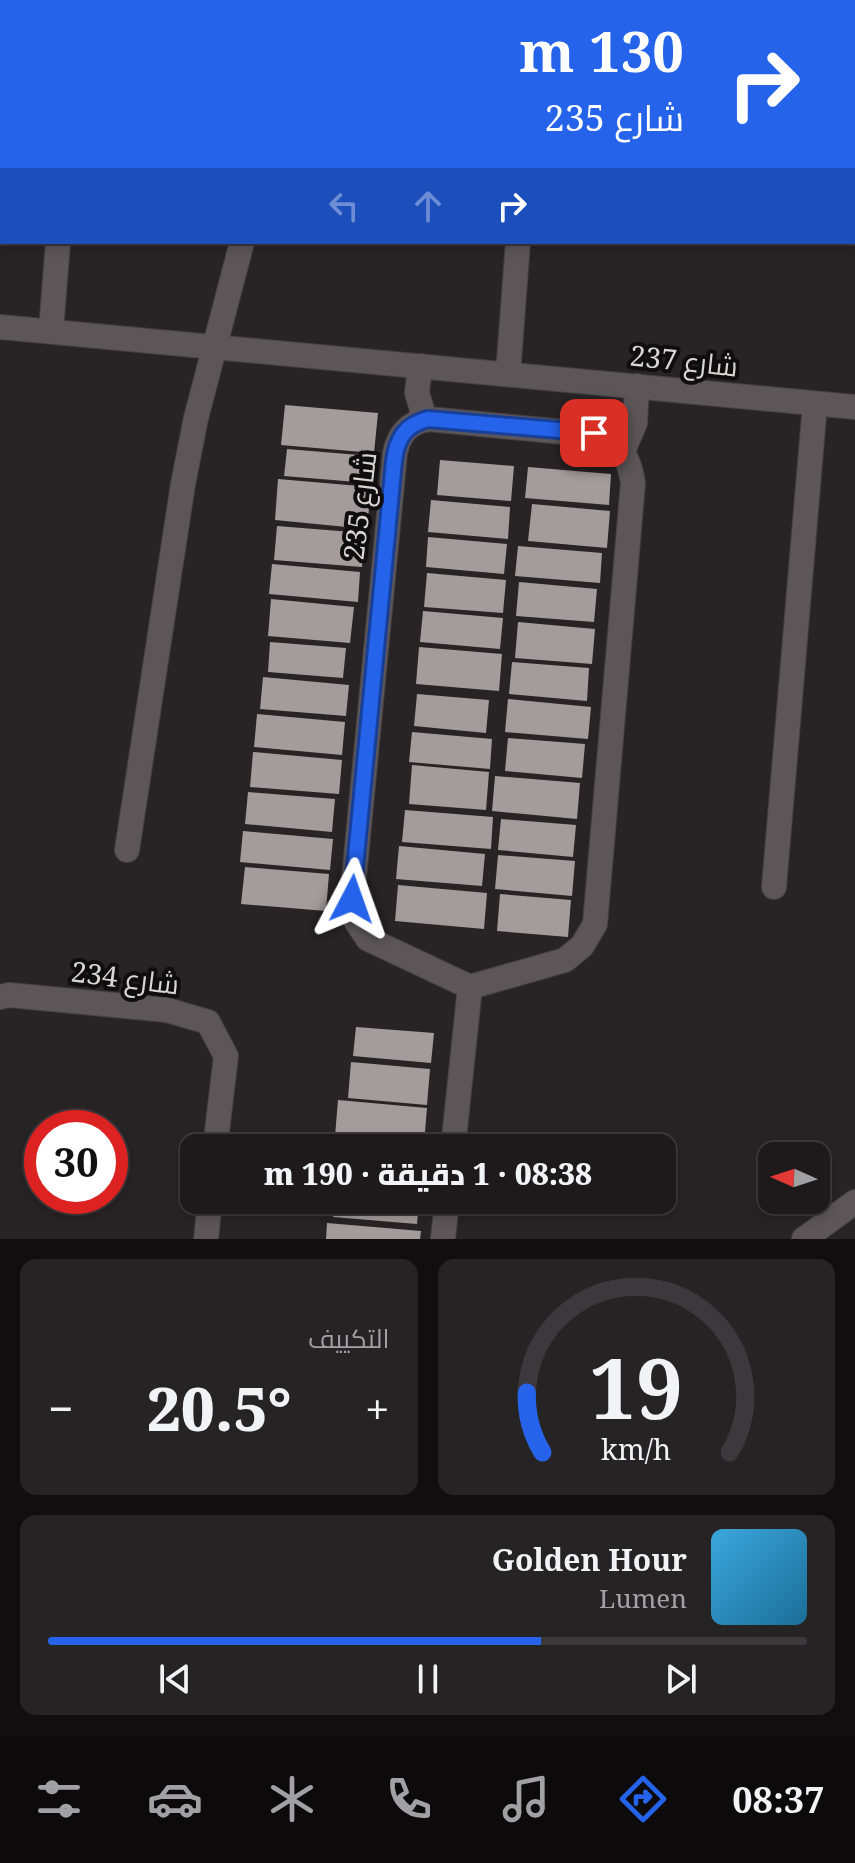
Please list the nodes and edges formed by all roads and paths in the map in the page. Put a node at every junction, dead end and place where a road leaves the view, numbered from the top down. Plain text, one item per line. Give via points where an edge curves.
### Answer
1 (58, 244) edge
2 (241, 244) edge
3 (518, 244) edge
4 (0, 327) edge
5 (51, 331) junction
6 (215, 348) junction
7 (420, 366) junction
8 (508, 374) junction
9 (637, 386) junction
10 (815, 404) junction
11 (855, 407) edge
12 (425, 420) junction
13 (623, 451) junction
14 (127, 850) dead end
15 (774, 887) dead end
16 (470, 987) junction
17 (0, 997) edge
18 (217, 1134) edge
19 (454, 1134) edge
20 (855, 1202) edge
21 (209, 1214) edge
22 (446, 1214) edge
23 (206, 1239) edge
24 (443, 1239) edge
25 (804, 1239) edge

1 - 5 street
2 - 6 street
3 - 8 street
4 - 5 street, شارع 237
5 - 6 street, شارع 237
6 - 7 street, شارع 237
6 - 14 street via 183,484
7 - 8 street, شارع 237
7 - 12 street via 417,387
8 - 9 street, شارع 237
9 - 10 street, شارع 237
9 - 13 street via 635,423
10 - 11 street, شارع 237
10 - 15 street
12 - 13 street via 594,433
12 - 16 street, شارع 235 via 410,425 395,453 352,899 356,921 368,939
13 - 16 street via 633,494 595,924 582,946 565,960
16 - 19 street
17 - 18 street, شارع 234 via 167,1010 208,1022 226,1056
20 - 25 street
21 - 23 street
22 - 24 street

